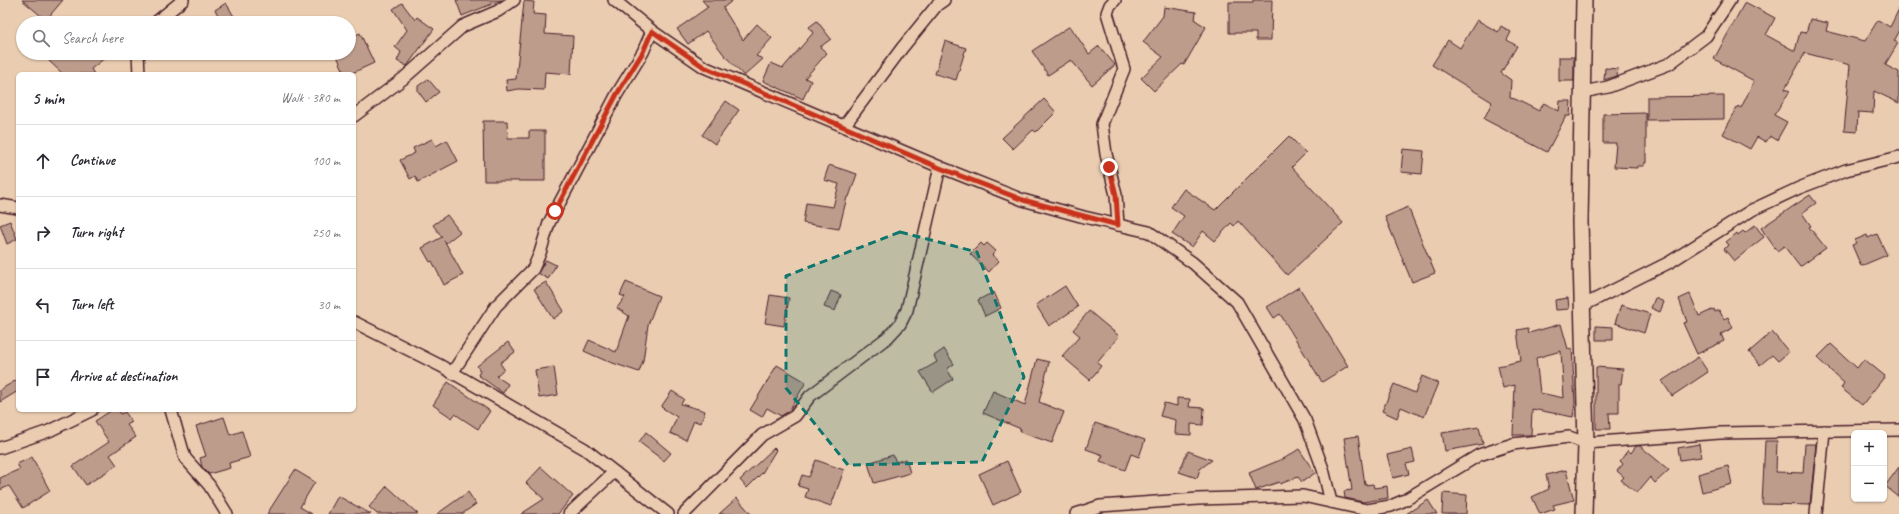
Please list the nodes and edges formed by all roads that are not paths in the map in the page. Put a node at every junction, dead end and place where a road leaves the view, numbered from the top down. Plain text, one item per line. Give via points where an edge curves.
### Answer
1 (183, 0) edge
2 (514, 0) edge
3 (614, 0) edge
4 (944, 0) edge
5 (1115, 0) edge
6 (1584, 0) edge
7 (1730, 0) edge
8 (164, 16) edge
9 (652, 31) junction
10 (138, 60) edge
11 (139, 72) edge
12 (1583, 92) junction
13 (356, 114) edge
14 (844, 126) junction
15 (1899, 158) edge
16 (940, 168) junction
17 (0, 205) edge
18 (16, 208) edge
19 (1118, 225) junction
20 (1582, 306) junction
21 (356, 323) edge
22 (452, 373) junction
23 (88, 412) edge
24 (172, 412) edge
25 (1899, 430) edge
26 (1824, 431) junction
27 (1586, 443) junction
28 (0, 448) edge
29 (614, 472) junction
30 (1331, 502) junction
31 (227, 514) edge
32 (569, 514) edge
33 (668, 514) edge
34 (684, 514) edge
35 (1076, 514) edge
36 (1584, 514) edge
37 (1816, 514) edge

1 - 8 street
2 - 13 street via 498,11 464,26 404,78
3 - 9 street
4 - 14 street via 902,48
5 - 19 street via 1107,13 1124,69 1102,124 1116,195
6 - 12 street
7 - 12 street via 1706,36 1669,64 1608,87
9 - 14 street via 704,67
9 - 22 street via 549,223 534,269 496,306
10 - 11 street
12 - 20 street via 1580,222
14 - 16 street
15 - 20 street via 1846,170 1799,188 1752,210 1670,262
16 - 19 street via 1023,200
16 - 34 street via 907,310 900,324 888,337 810,396 795,416 762,435
17 - 18 street
19 - 30 street via 1149,232 1193,263 1237,302 1306,420
20 - 27 street
21 - 22 street
22 - 29 street via 585,449
23 - 28 street via 49,431
24 - 31 street via 185,458 209,485
25 - 26 street
26 - 27 street via 1720,433
26 - 37 street
27 - 30 street via 1569,437 1513,444 1486,453 1391,506 1367,510
27 - 36 street
29 - 32 street
29 - 33 street
30 - 35 street via 1303,496 1198,500 1100,506

